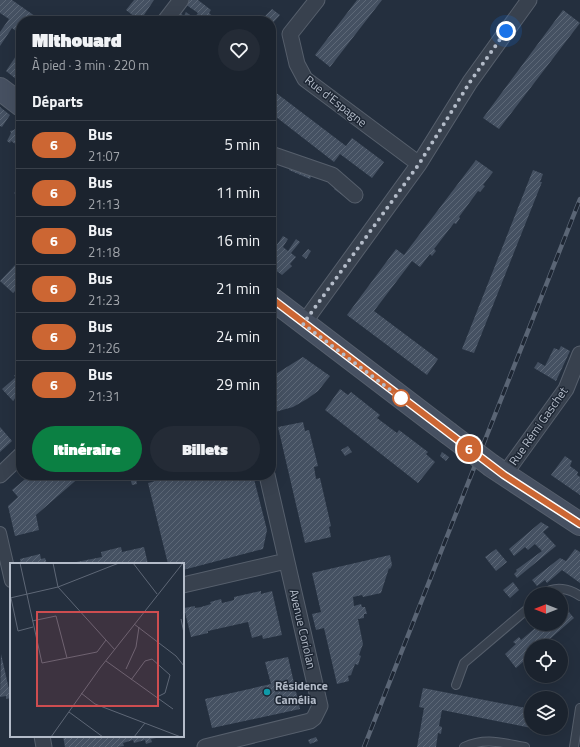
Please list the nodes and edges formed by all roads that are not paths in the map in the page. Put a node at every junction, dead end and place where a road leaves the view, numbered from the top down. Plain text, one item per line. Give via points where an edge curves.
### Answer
1 (181, 0) edge
2 (316, 0) edge
3 (526, 2) edge
4 (169, 16) edge
5 (0, 89) edge
6 (16, 101) edge
7 (276, 156) edge
8 (419, 164) junction
9 (355, 195) dead end
10 (276, 302) edge
11 (303, 324) junction
12 (580, 354) edge
13 (16, 460) edge
14 (498, 470) junction
15 (0, 475) edge
16 (268, 480) edge
17 (580, 524) edge
18 (0, 533) edge
19 (286, 561) junction
20 (10, 577) edge
21 (184, 585) edge
22 (568, 590) edge
23 (580, 596) edge
24 (524, 612) edge
25 (456, 685) dead end
26 (580, 708) edge
27 (42, 737) edge
28 (44, 747) edge
29 (205, 747) edge
30 (464, 747) edge
31 (525, 747) edge
32 (574, 747) edge

1 - 4 street
2 - 8 street, Rue d'Espagne via 290,34 297,64 305,79
3 - 8 street via 470,82
5 - 6 main road
7 - 9 street via 332,175
8 - 11 street
10 - 11 main road
11 - 14 main road, bridge
12 - 14 street, Rue Rémi Gaschet via 566,389
13 - 15 street
14 - 17 main road
16 - 19 street, Avenue Coriolan
18 - 20 street
19 - 21 street
19 - 29 street, Avenue Coriolan via 320,702 319,710 314,718 303,724
22 - 23 lane
24 - 25 lane via 464,663
26 - 32 lane
27 - 28 street
30 - 31 lane via 488,740

